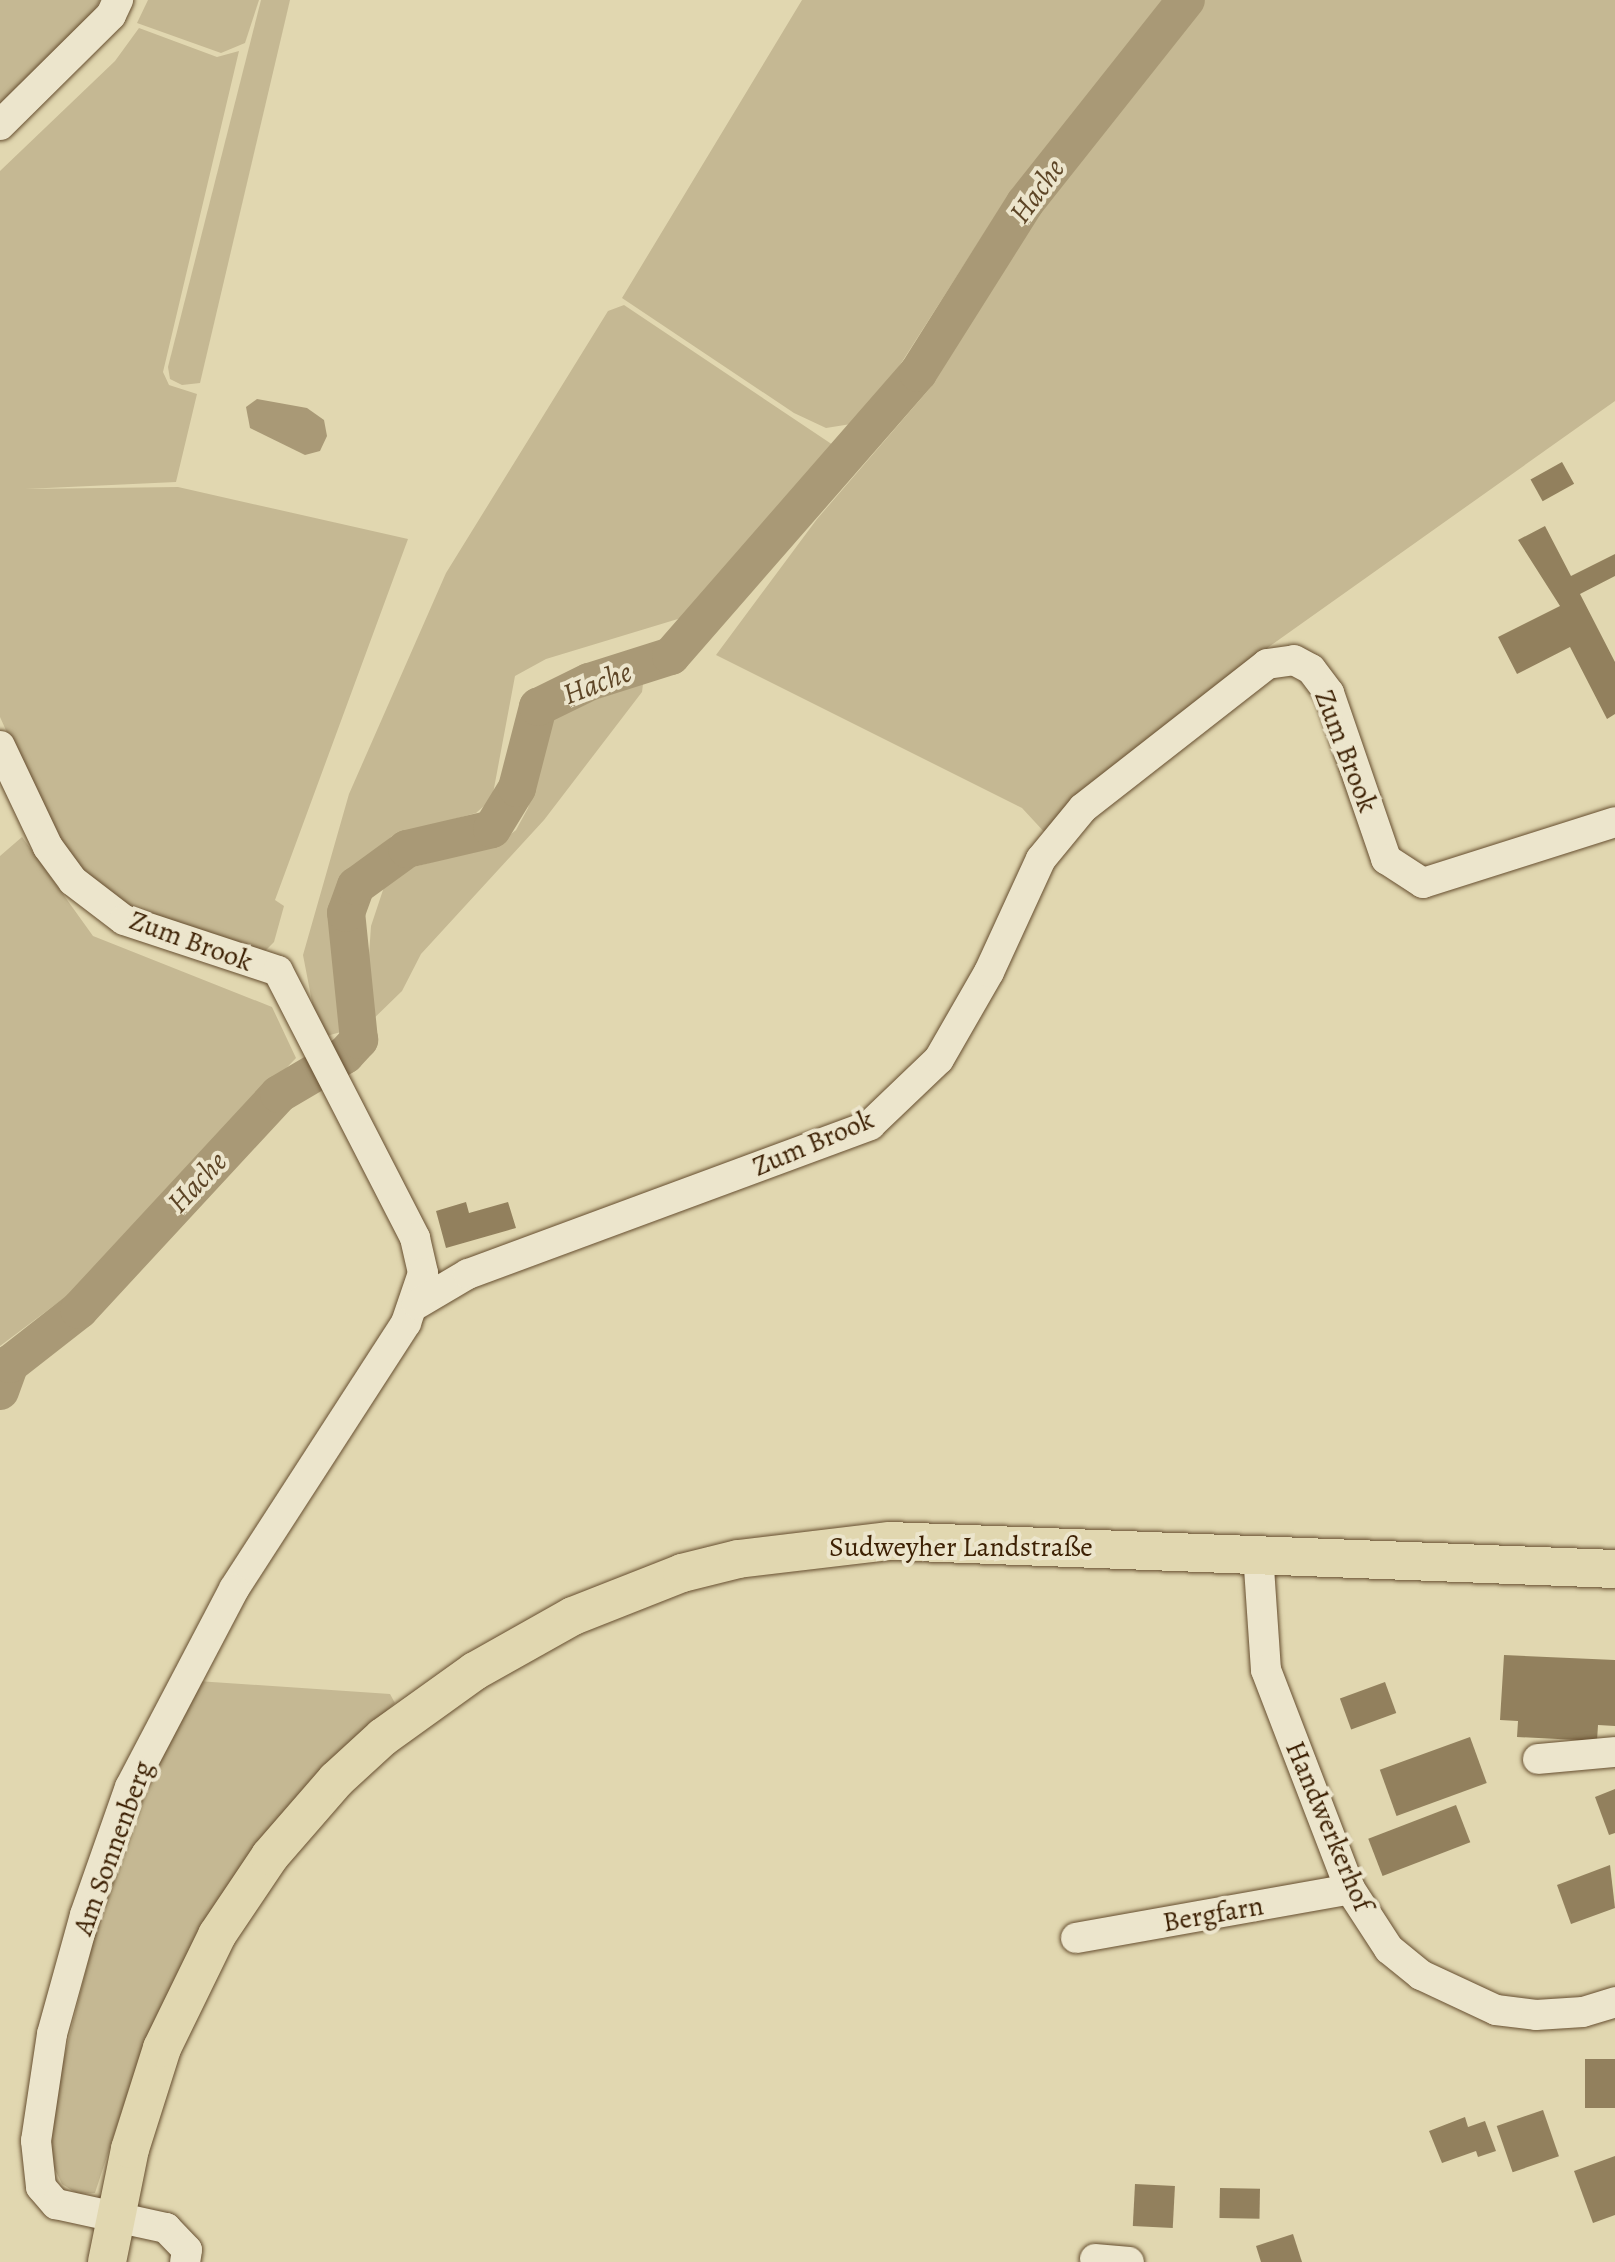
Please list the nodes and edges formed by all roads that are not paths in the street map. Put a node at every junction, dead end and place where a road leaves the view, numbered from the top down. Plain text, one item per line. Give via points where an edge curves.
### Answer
1 (118, 0) edge
2 (0, 125) edge
3 (0, 746) edge
4 (1615, 822) edge
5 (417, 1304) junction
6 (1258, 1553) junction
7 (1615, 1569) edge
8 (1615, 1752) edge
9 (1538, 1759) dead end
10 (1350, 1889) junction
11 (1076, 1938) dead end
12 (1615, 2002) edge
13 (115, 2218) junction
14 (1095, 2259) dead end
15 (107, 2262) edge
16 (185, 2262) edge
17 (1129, 2262) edge

1 - 2 street via 111,15
3 - 5 street, Zum Brook via 48,847 73,881 124,920 278,971 415,1238 423,1273
4 - 5 street, Zum Brook via 1423,883 1386,859 1329,693 1311,669 1294,660 1267,664 1083,808 1041,859 989,972 939,1059 870,1125 468,1274
5 - 13 street, Am Sonnenberg via 234,1589 130,1787 85,1915 52,2034 36,2141 41,2187 56,2204
6 - 7 main road, Sudweyher Landstraße
6 - 10 street, Handwerkerhof via 1266,1670
6 - 13 main road, Sudweyher Landstraße via 890,1541 812,1547 682,1573 627,1592 521,1643 383,1737 336,1780 270,1856 217,1935 162,2048
8 - 9 street
10 - 11 street, Bergfarn
10 - 12 street, Handwerkerhof via 1389,1949 1421,1975 1462,1997 1496,2010 1536,2015 1583,2012
13 - 15 main road, Sudweyher Landstraße
13 - 16 street, Am Sonnenberg via 166,2228 187,2250
14 - 17 street

